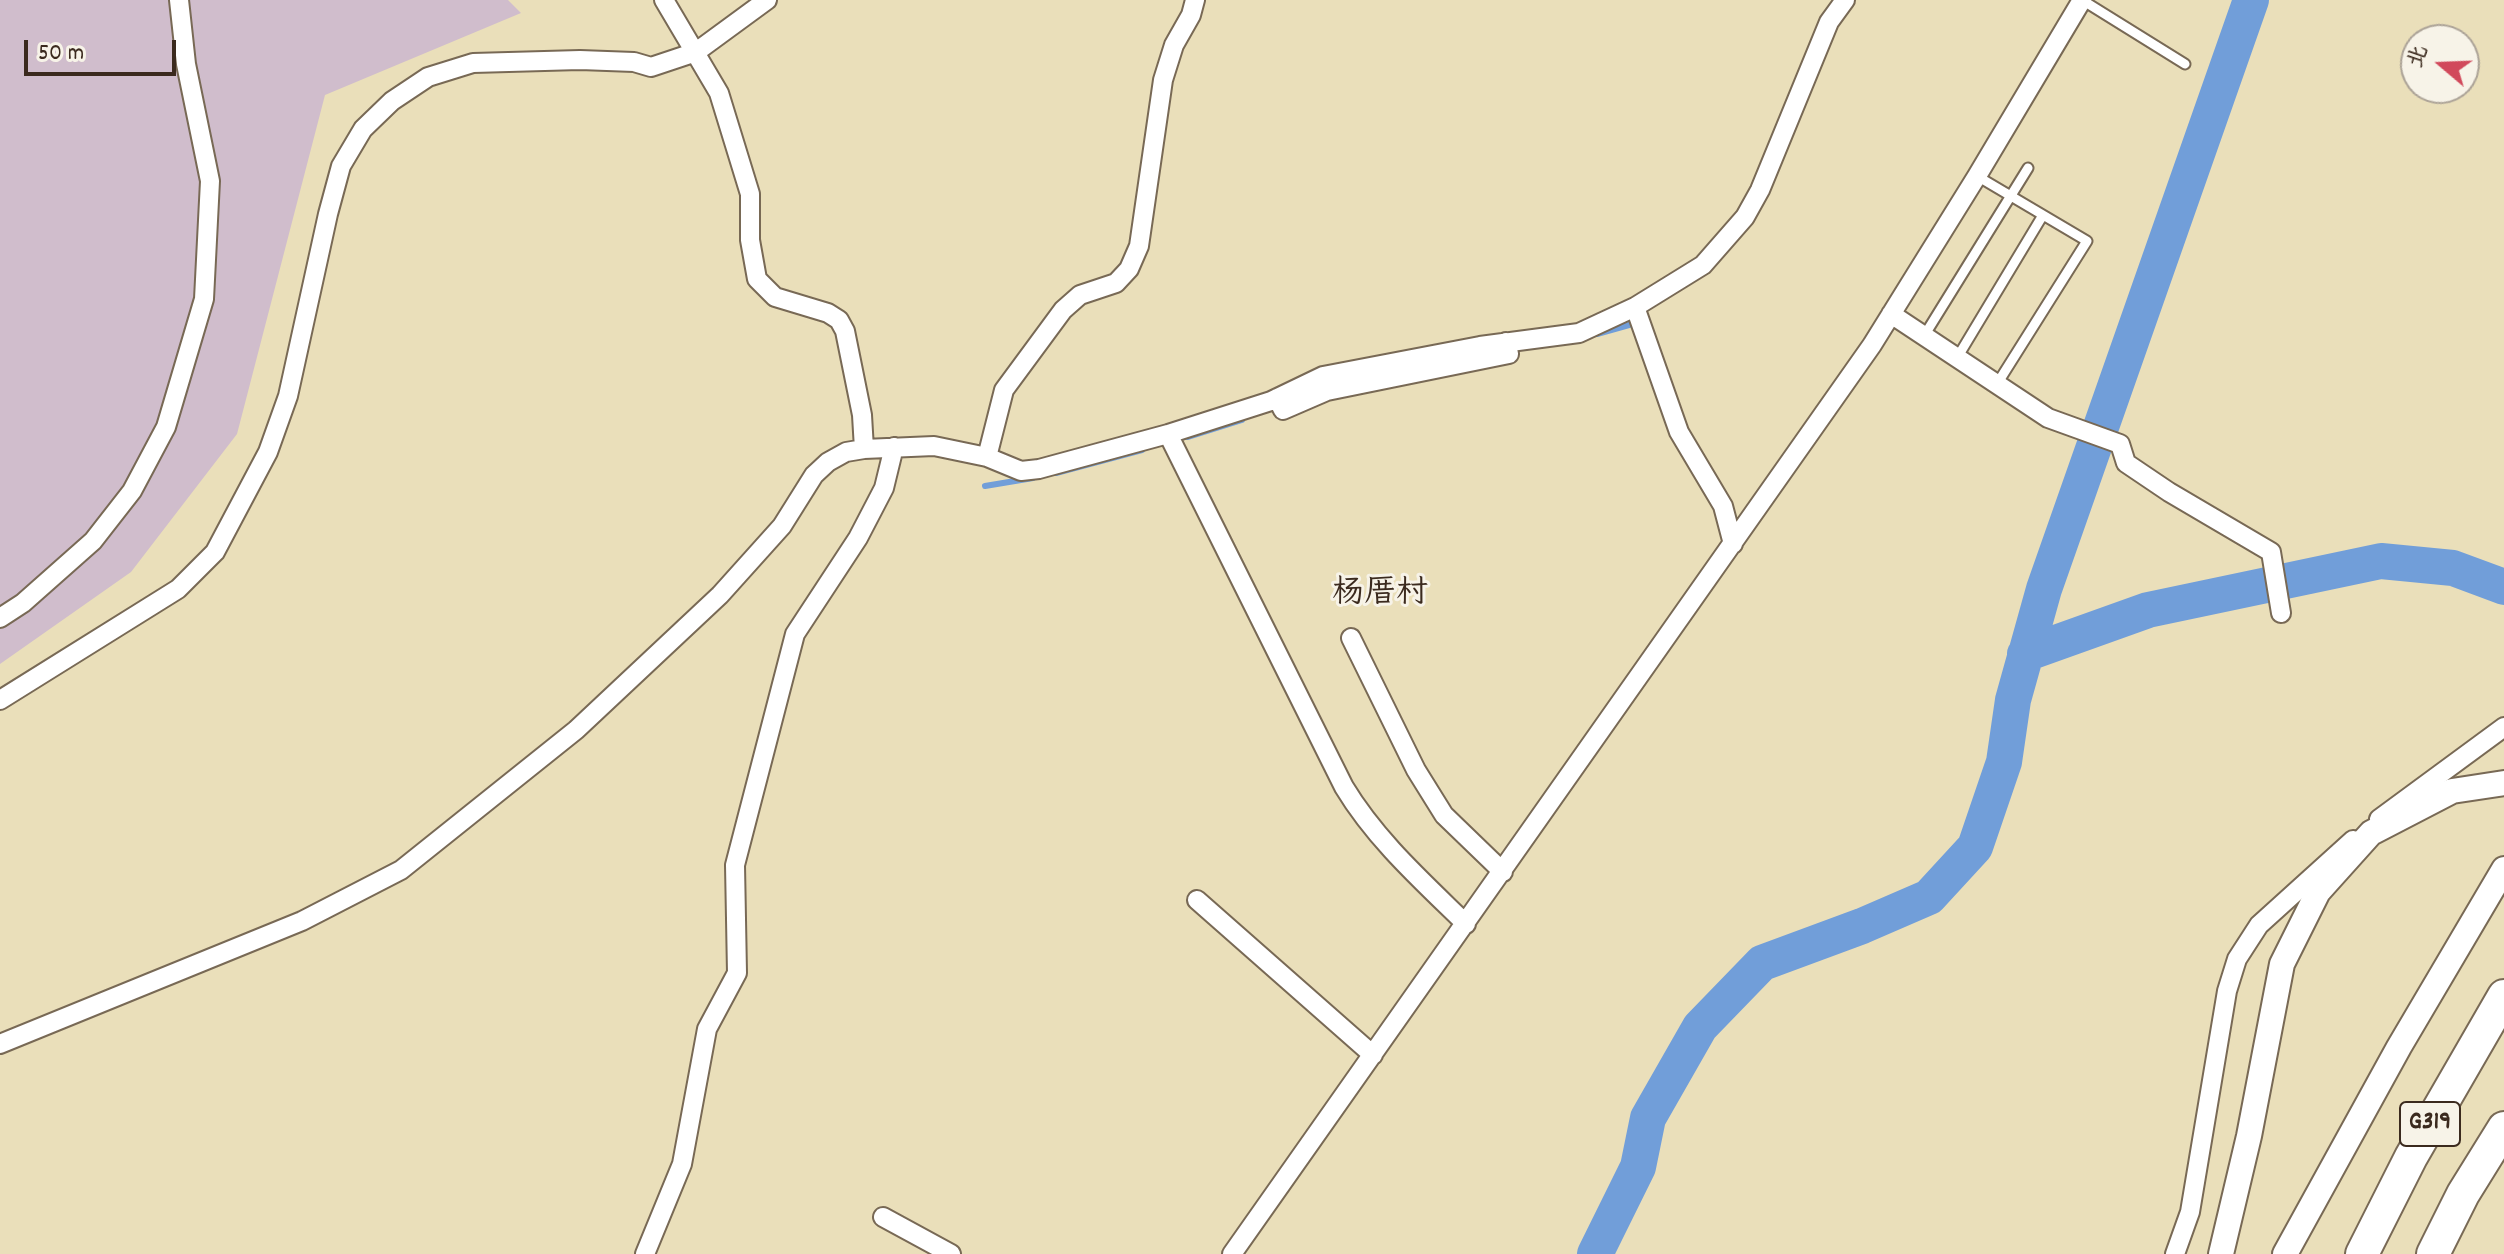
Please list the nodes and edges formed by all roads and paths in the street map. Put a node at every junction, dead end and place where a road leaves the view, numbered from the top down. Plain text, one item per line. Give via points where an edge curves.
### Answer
1 (179, 0) edge
2 (664, 0) edge
3 (767, 0) edge
4 (1195, 0) edge
5 (2082, 0) edge
6 (1836, 2) edge
7 (696, 52) junction
8 (2185, 64) dead end
9 (2028, 168) dead end
10 (1977, 176) junction
11 (2011, 196) junction
12 (2043, 215) junction
13 (1635, 307) junction
14 (1891, 314) junction
15 (1924, 336) junction
16 (1957, 358) junction
17 (1997, 384) junction
18 (1168, 434) junction
19 (894, 447) junction
20 (864, 449) junction
21 (987, 457) junction
22 (1733, 544) junction
23 (2281, 613) dead end
24 (0, 618) edge
25 (1351, 638) dead end
26 (0, 700) edge
27 (2504, 727) edge
28 (2504, 783) edge
29 (2504, 869) edge
30 (1503, 872) junction
31 (1197, 900) dead end
32 (1466, 924) junction
33 (2504, 996) edge
34 (0, 1044) edge
35 (1373, 1055) junction
36 (2504, 1128) edge
37 (883, 1217) dead end
38 (645, 1254) edge
39 (951, 1254) edge
40 (1232, 1254) edge
41 (2175, 1254) edge
42 (2221, 1254) edge
43 (2285, 1254) edge
44 (2362, 1254) edge
45 (2433, 1254) edge

1 - 24 street via 210,181 204,299 166,427 132,491 93,541
2 - 7 street
3 - 7 street
4 - 21 street via 1163,80 1139,246 1129,269 1116,283 1080,295 1063,310 1004,390
5 - 8 lane
5 - 10 street
6 - 13 street via 1745,217 1703,265
7 - 20 street via 719,93 750,194 757,279 775,297 839,320 862,415
7 - 26 street via 651,67 580,60 473,63 428,77 392,101 363,129 341,166 288,396 262,465 215,552 178,589
9 - 11 lane
10 - 11 lane
10 - 14 street
11 - 12 lane
11 - 15 lane
12 - 16 lane
12 - 17 lane via 2087,241
13 - 18 street via 1579,333 1325,385
13 - 22 street via 1679,432 1723,506
14 - 15 street
14 - 22 street
15 - 16 street
16 - 17 street
17 - 23 street via 2048,418 2120,444 2126,463 2271,552
18 - 21 street via 1021,471
18 - 32 street via 1363,819
19 - 20 street
19 - 21 street via 934,446
19 - 38 street via 884,488 858,538 795,634 735,865 737,973 707,1029 682,1164
20 - 34 street via 828,462 782,526 720,595 576,730 401,870 302,921
22 - 30 street
25 - 30 street via 1444,815
27 - 41 street via 2363,831 2259,925 2237,959 2190,1212
28 - 42 street via 2452,791 2371,833 2318,892 2282,964
29 - 43 street
30 - 32 street
31 - 35 street
32 - 35 street
33 - 44 highway, G319
35 - 40 street
36 - 45 highway, G319
37 - 39 street

